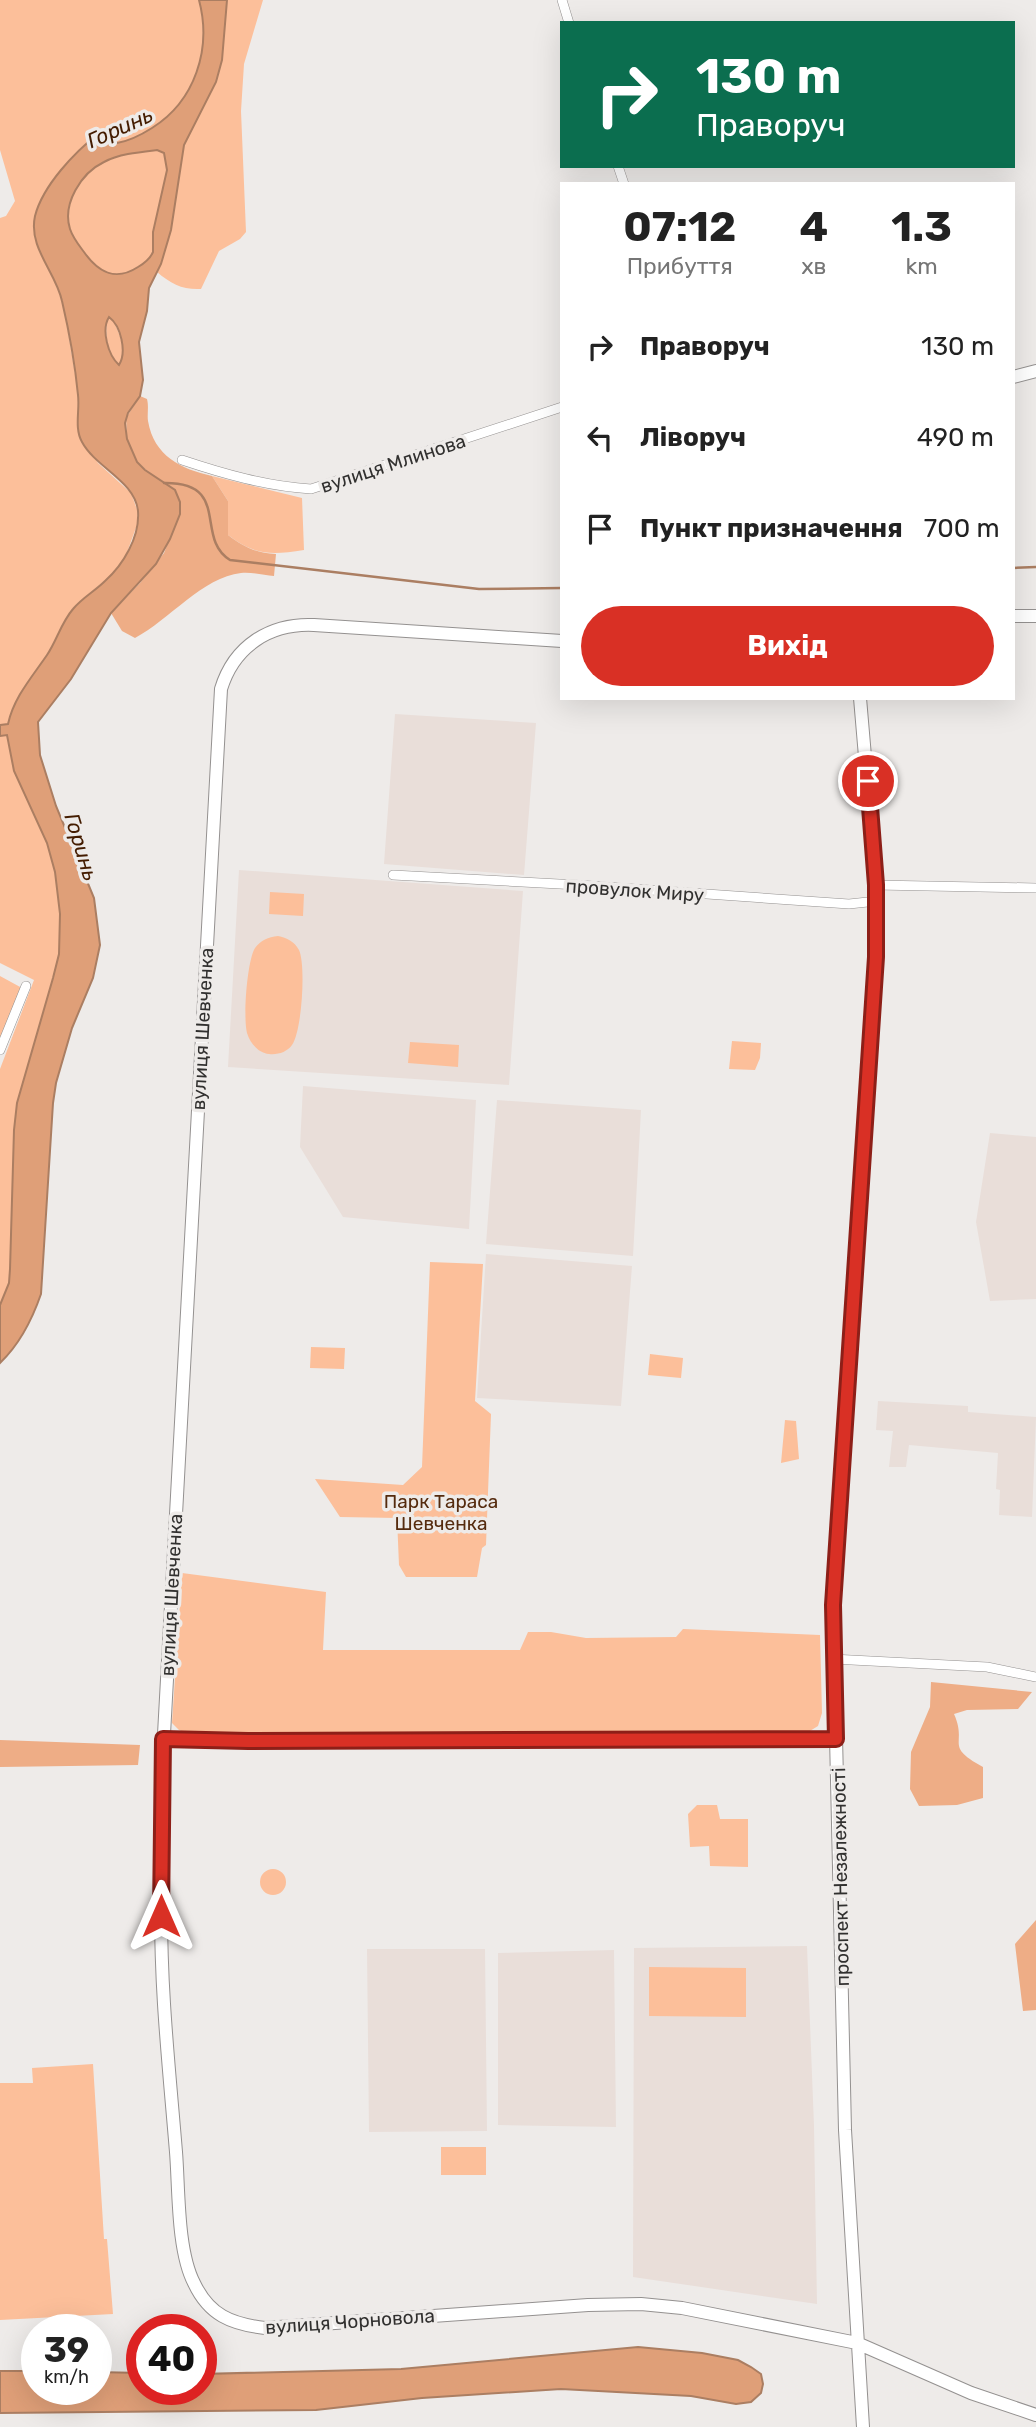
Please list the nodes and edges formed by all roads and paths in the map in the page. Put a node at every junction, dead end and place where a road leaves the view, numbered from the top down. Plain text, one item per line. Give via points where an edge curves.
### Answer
1 (562, 0) edge
2 (568, 21) edge
3 (1036, 371) edge
4 (1015, 376) edge
5 (560, 408) edge
6 (182, 460) dead end
7 (1015, 616) edge
8 (1036, 616) edge
9 (560, 641) edge
10 (860, 700) edge
11 (393, 875) dead end
12 (876, 885) junction
13 (1036, 888) edge
14 (877, 901) junction
15 (26, 986) dead end
16 (0, 1050) edge
17 (832, 1659) junction
18 (1036, 1677) edge
19 (163, 1739) junction
20 (836, 1739) junction
21 (857, 2343) junction
22 (1036, 2415) edge
23 (863, 2427) edge

1 - 2 street
3 - 4 street
5 - 6 street, вулиця Млинова via 311,489 280,487
7 - 8 street
9 - 19 street, вулиця Шевченка via 299,625 258,638 238,655 225,676 218,719
10 - 12 street, проспект Незалежності
11 - 14 street, провулок Миру via 849,904
12 - 13 street
12 - 14 street, проспект Незалежності
14 - 17 street, проспект Незалежності
15 - 16 street
17 - 18 street via 987,1667
17 - 20 street, проспект Незалежності
19 - 20 street
19 - 21 street, вулиця Чорновола via 163,1968 179,2192 188,2271 212,2309 244,2326 265,2328 587,2305 662,2305
20 - 21 street, проспект Незалежності via 845,2130
21 - 22 street, вулиця Чорновола via 971,2393
21 - 23 street, проспект Незалежності

